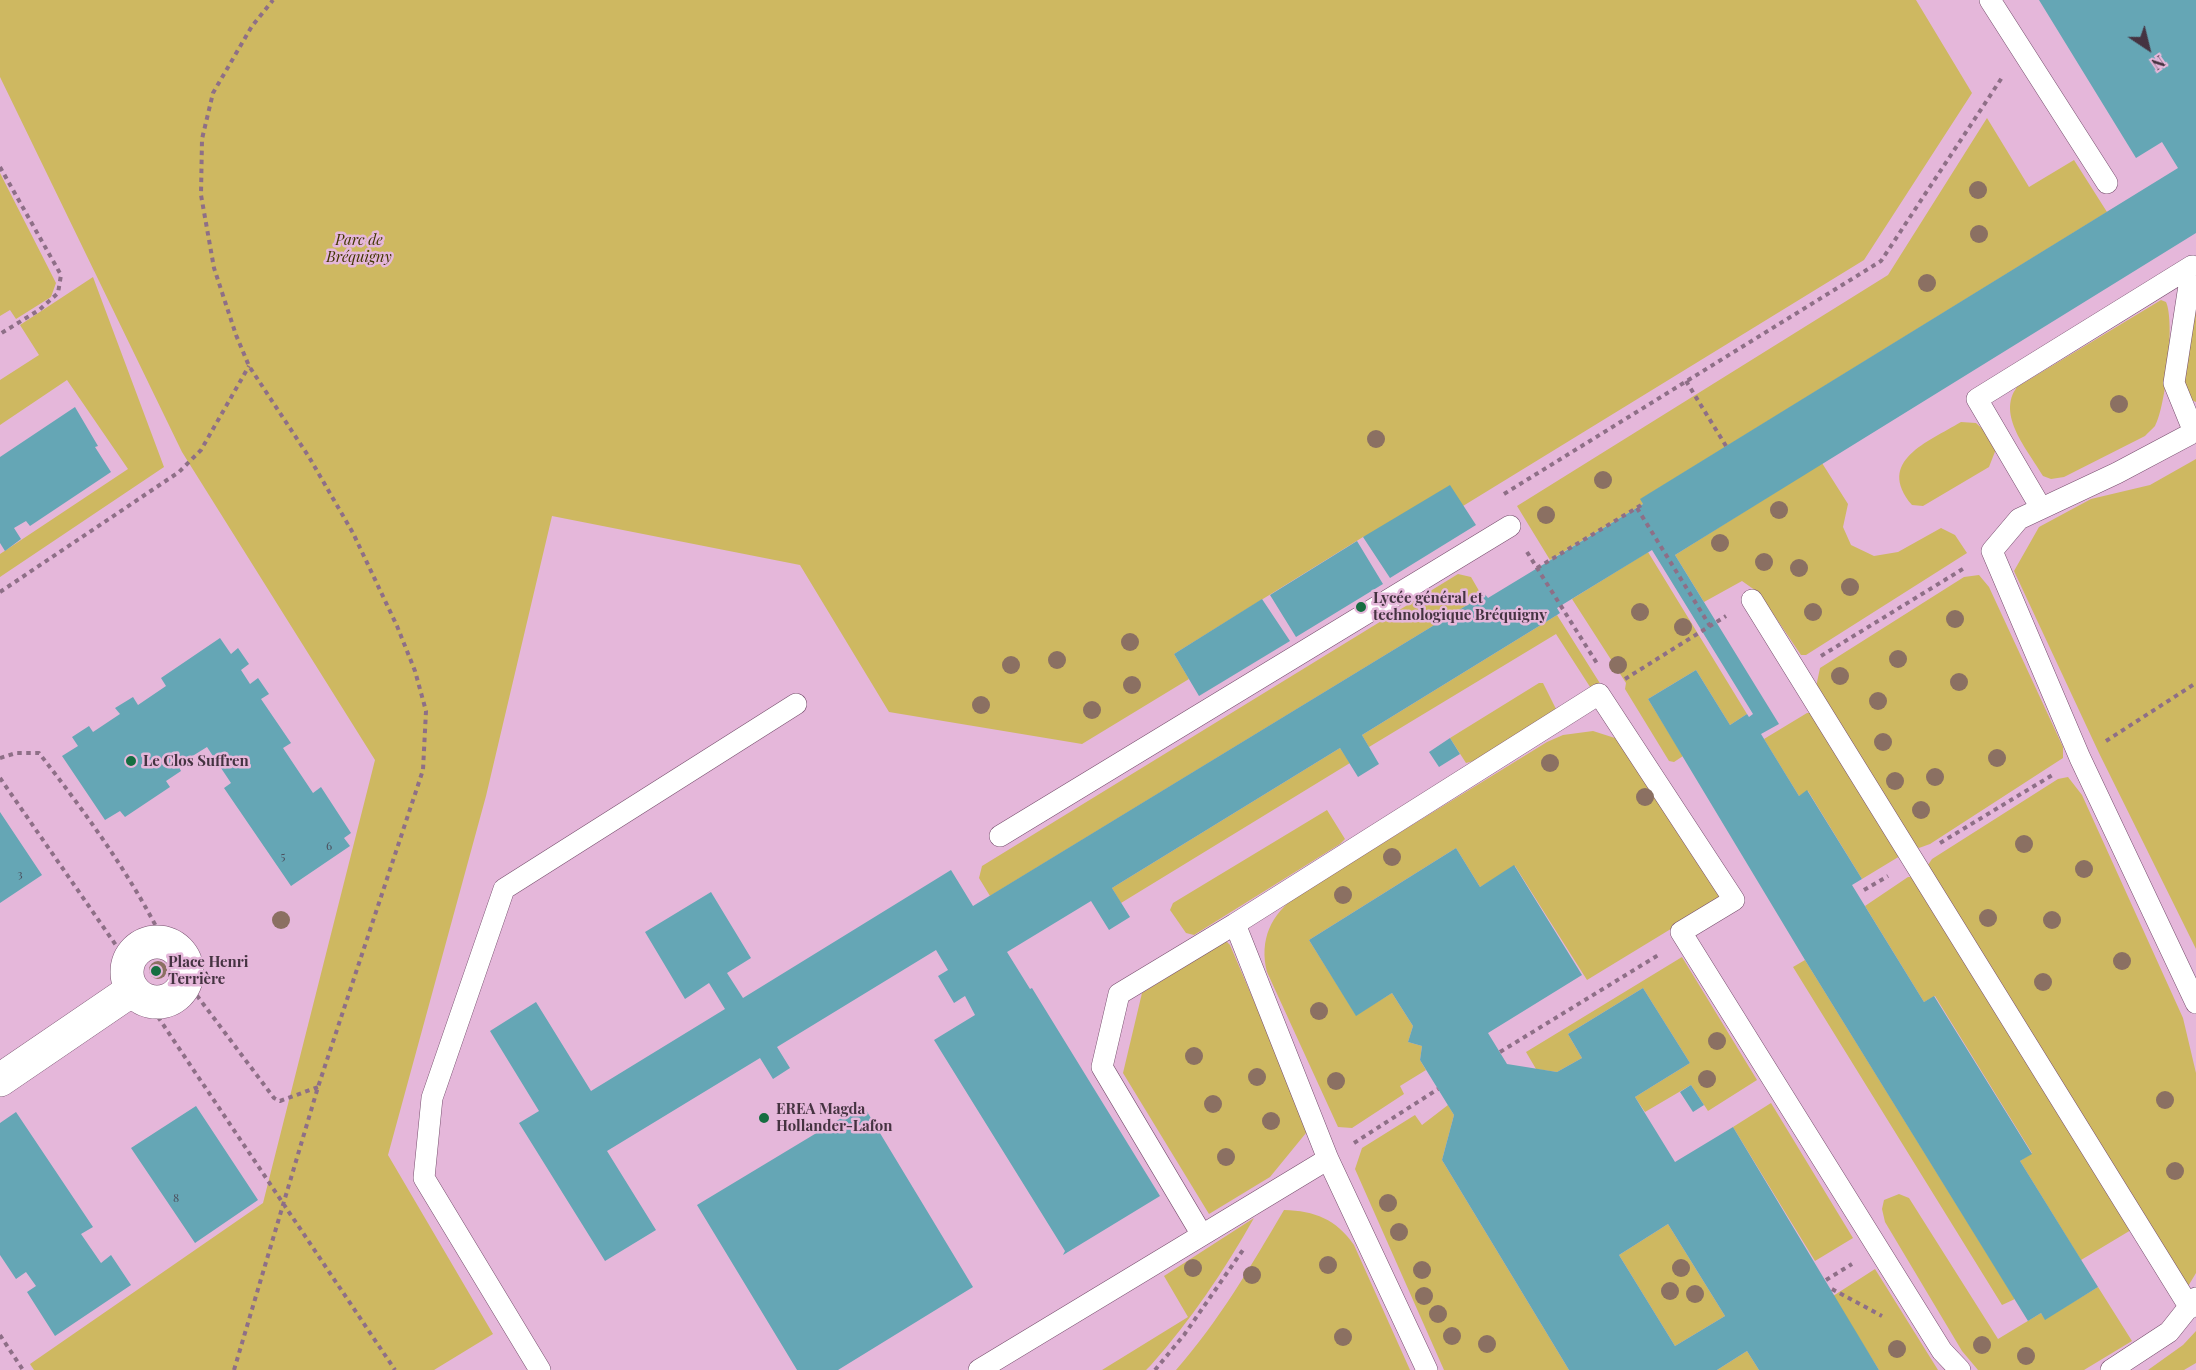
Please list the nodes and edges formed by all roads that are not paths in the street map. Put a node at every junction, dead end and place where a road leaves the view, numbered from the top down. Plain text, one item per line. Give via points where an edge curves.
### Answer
1 (1990, 0) edge
2 (2107, 183) dead end
3 (2195, 432) edge
4 (2041, 508) junction
5 (1510, 526) road end
6 (1752, 600) road end
7 (796, 704) dead end
8 (999, 836) dead end
9 (1235, 924) junction
10 (136, 985) junction
11 (2196, 1003) edge
12 (0, 1080) edge
13 (1328, 1159) junction
14 (1202, 1235) junction
15 (2193, 1303) edge
16 (540, 1370) edge
17 (979, 1370) edge
18 (1427, 1370) edge
19 (1960, 1370) edge
20 (2111, 1370) edge

1 - 2 lane
3 - 4 lane
3 - 4 lane via 2174,383 2192,266 1977,399
4 - 11 lane via 2019,519 1992,551 2080,758
5 - 8 lane
6 - 15 lane
7 - 16 lane via 504,889 432,1098 424,1178
9 - 13 lane
9 - 14 lane via 1119,994 1102,1067
9 - 19 lane via 1605,691 1734,900 1681,932 1942,1351
10 - 10 street via 167,1001 175,997 186,981 185,959 164,942 138,948
10 - 12 street
13 - 14 lane
13 - 18 lane
14 - 17 lane
15 - 20 lane via 2169,1332

